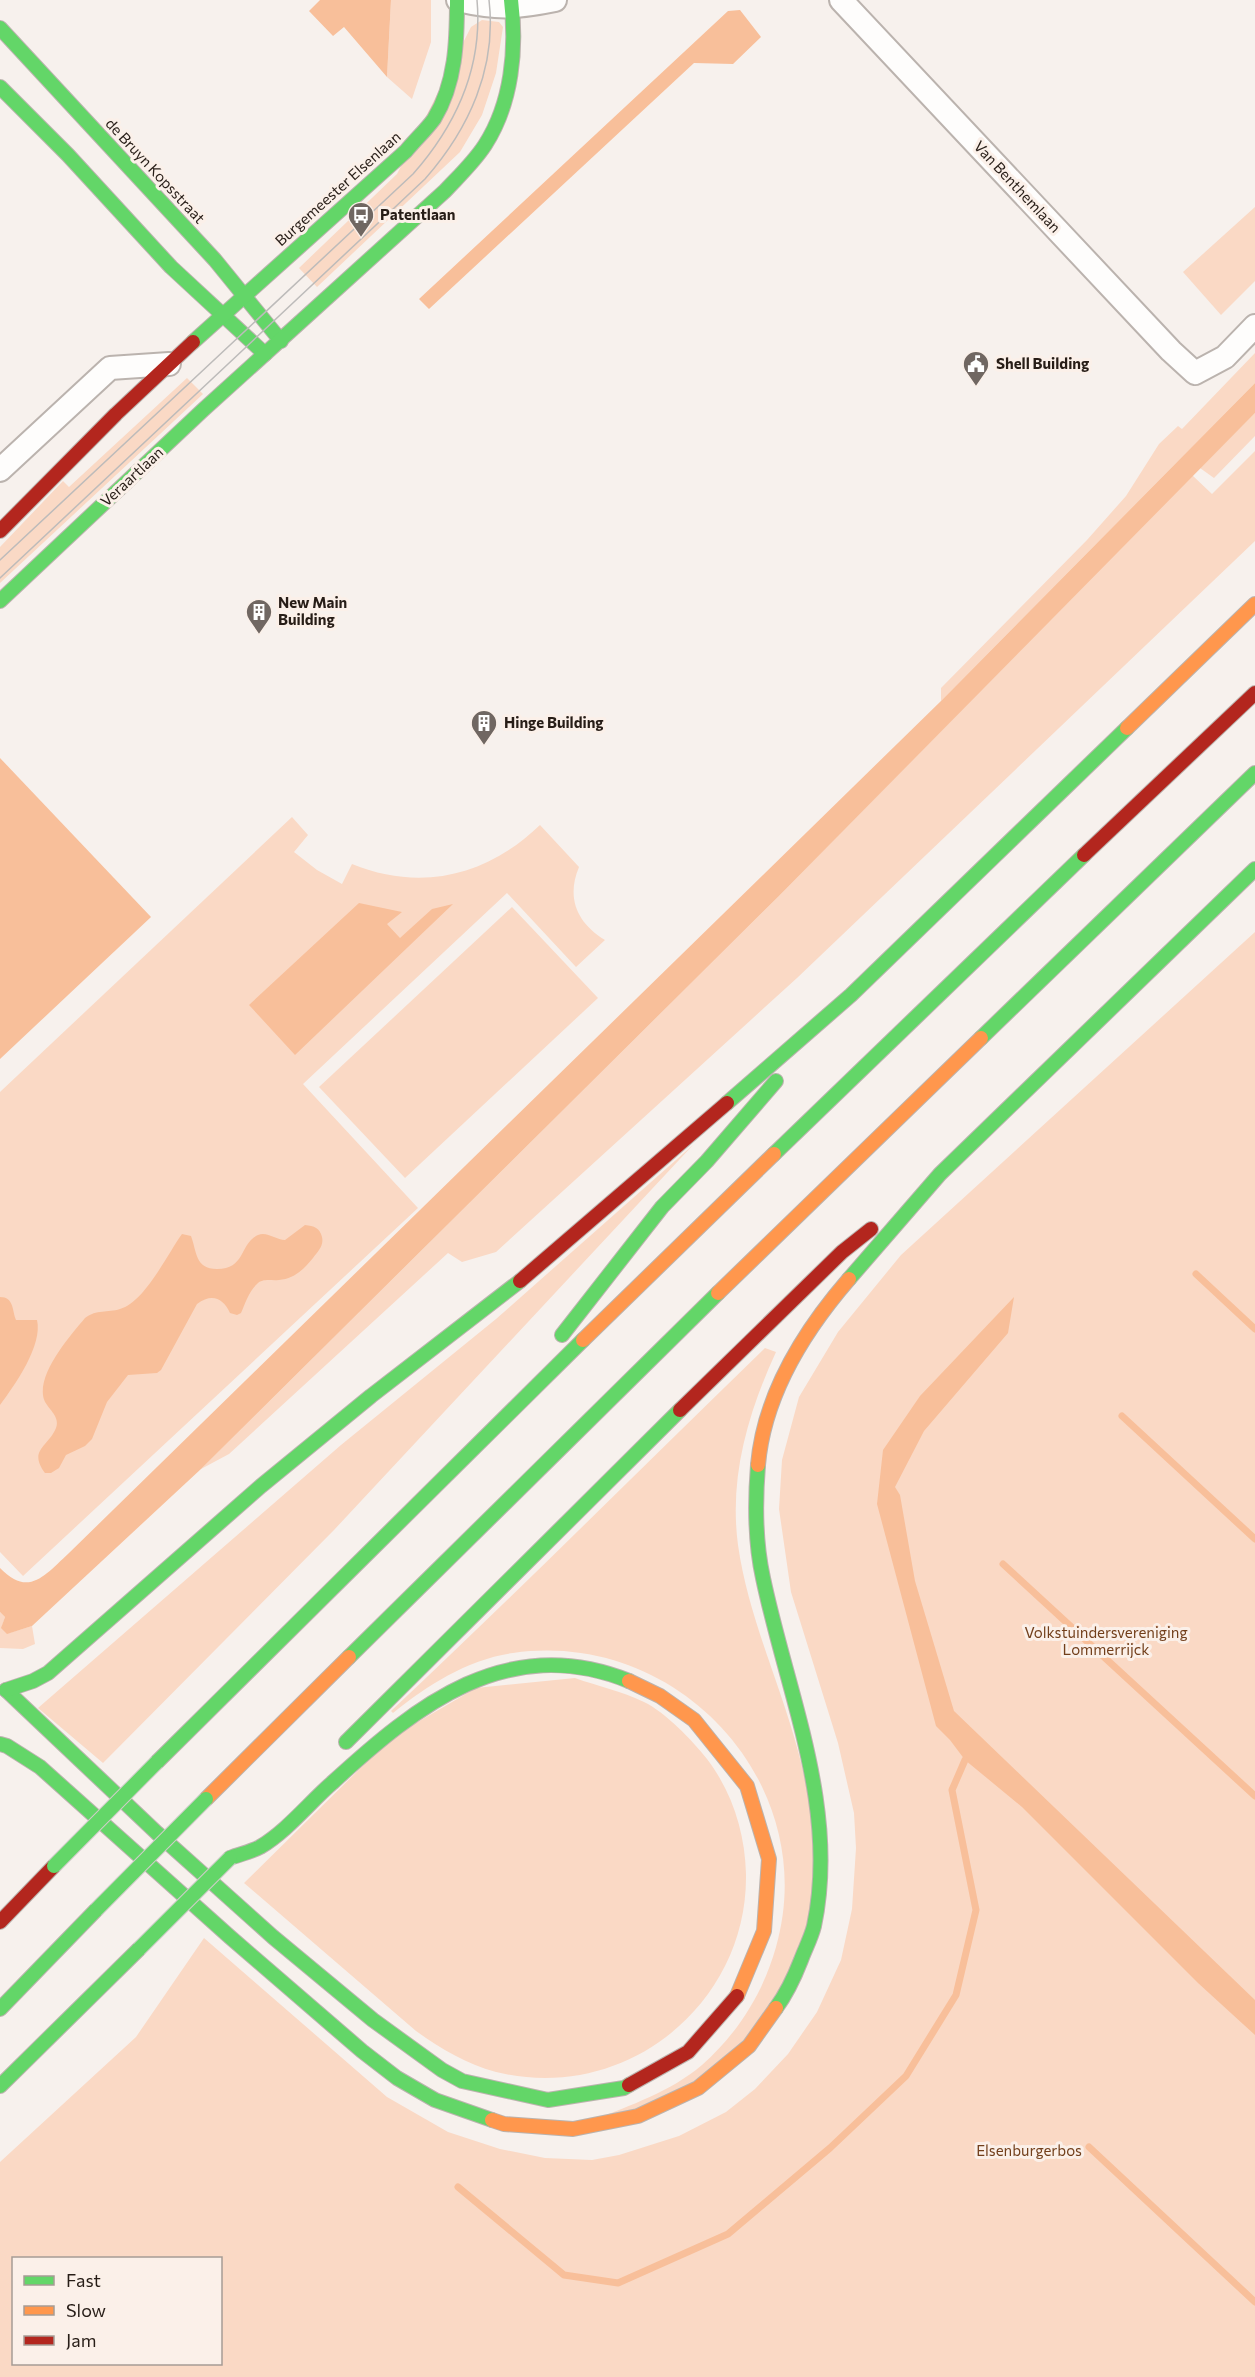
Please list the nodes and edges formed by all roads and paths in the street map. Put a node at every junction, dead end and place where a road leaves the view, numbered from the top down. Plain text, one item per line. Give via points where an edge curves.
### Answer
1 (457, 0) edge
2 (555, 0) edge
3 (841, 0) edge
4 (512, 4) edge
5 (0, 28) edge
6 (0, 87) edge
7 (244, 296) junction
8 (223, 315) junction
9 (1255, 326) edge
10 (281, 341) junction
11 (265, 354) junction
12 (169, 364) junction
13 (0, 470) edge
14 (0, 531) edge
15 (0, 602) edge
16 (1255, 603) edge
17 (1255, 693) edge
18 (1255, 773) edge
19 (1255, 869) edge
20 (851, 995) junction
21 (940, 1174) junction
22 (488, 1432) junction
23 (778, 1636) junction
24 (2, 1689) edge
25 (2, 1743) edge
26 (339, 1749) dead end
27 (822, 1754) dead end
28 (0, 1922) edge
29 (0, 2008) edge
30 (298, 2014) dead end
31 (336, 2047) dead end
32 (0, 2086) edge
33 (400, 2096) dead end

1 - 4 street via 490,7
1 - 7 main road, Burgemeester Elsenlaan via 457,50 448,86 434,118 406,151
2 - 4 street via 534,6
3 - 9 street, Van Benthemlaan via 1195,373 1225,357
4 - 10 main road via 513,60 507,91 486,144 445,191
5 - 7 main road, de Bruyn Kopsstraat
6 - 8 main road via 171,267
7 - 8 main road, Burgemeester Elsenlaan
7 - 10 main road, de Bruyn Kopsstraat
8 - 11 main road
8 - 12 main road
10 - 11 main road
11 - 15 main road, Veraartlaan
12 - 13 street via 110,368
12 - 14 main road
16 - 20 main road
17 - 22 main road
18 - 29 main road, bridge via 646,1361
19 - 21 main road
20 - 22 main road via 662,1207
20 - 24 main road via 544,1262 261,1485 62,1661 33,1681
21 - 23 main road via 824,1308 795,1351 767,1418 755,1503 762,1576
21 - 26 main road via 842,1252
22 - 28 main road, bridge
23 - 25 main road via 808,1758 822,1855 815,1920 797,1975 778,2009 743,2052 681,2099 643,2116 572,2130 530,2129 466,2114 404,2083 280,1981 34,1762
23 - 27 main road
24 - 32 main road, bridge via 70,1752 256,1923 375,2023 442,2071 504,2094 548,2101 604,2095 643,2081 680,2060 713,2029 742,1990 761,1946 769,1896 766,1844 758,1815 737,1770 722,1749 680,1709 656,1693 600,1672 538,1666 482,1676 435,1698 393,1728 255,1843 230,1858 139,1949
25 - 30 main road via 30,1776
31 - 33 main road

